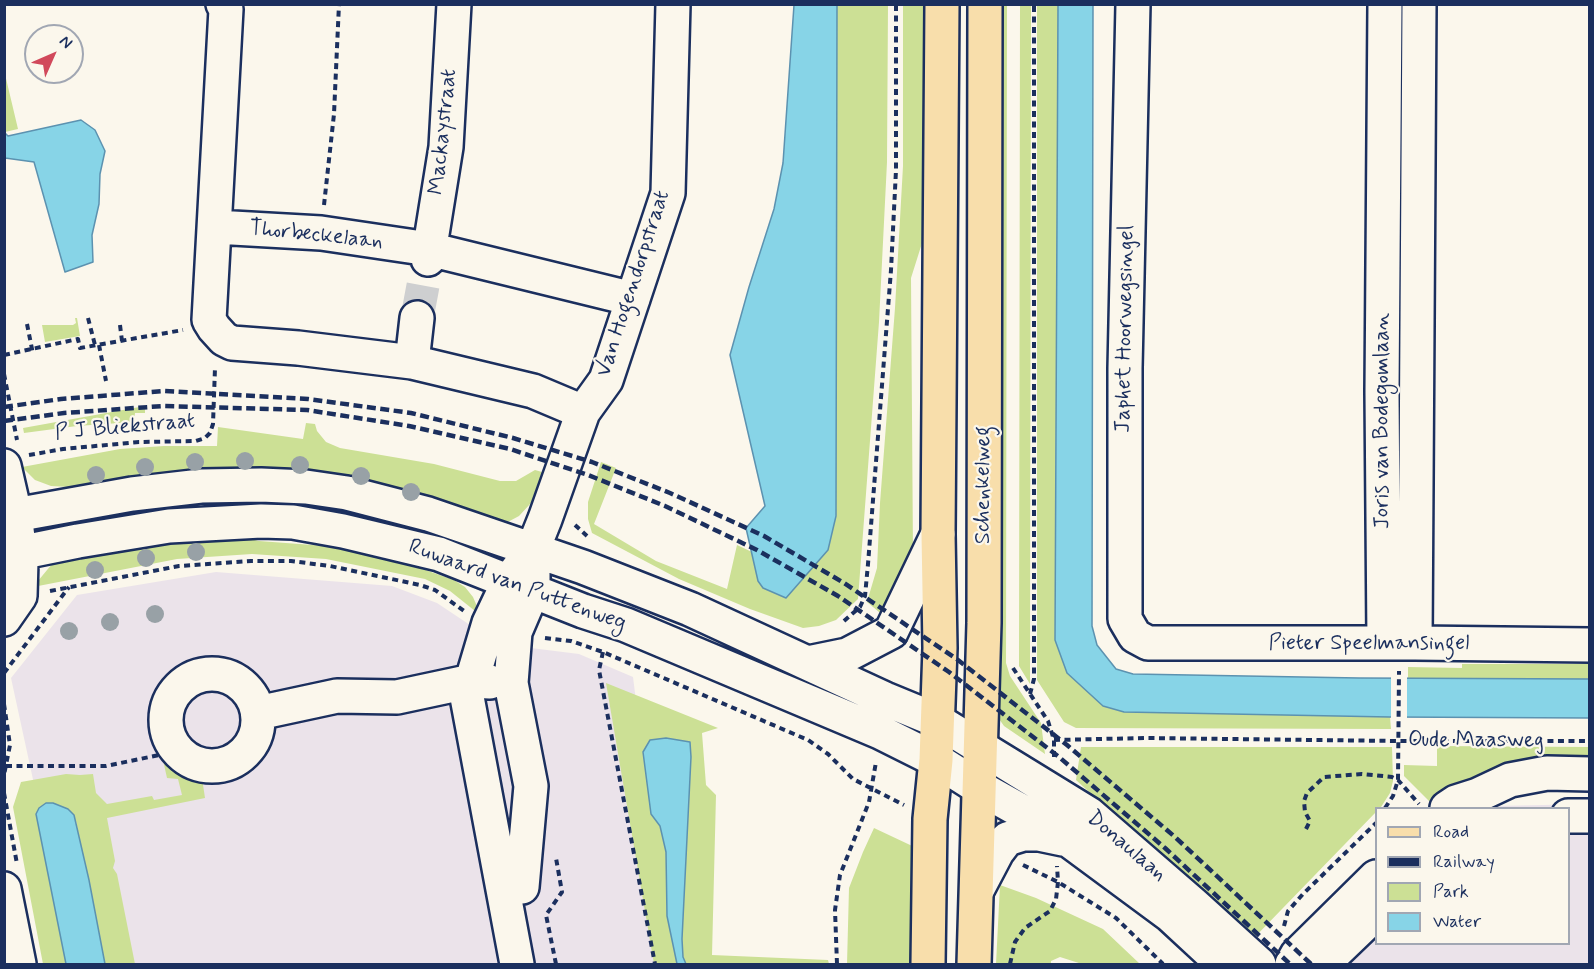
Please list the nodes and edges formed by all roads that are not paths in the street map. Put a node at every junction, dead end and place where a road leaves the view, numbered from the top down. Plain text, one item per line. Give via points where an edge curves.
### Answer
1 (223, 4) edge
2 (454, 4) edge
3 (673, 4) edge
4 (942, 4) edge
5 (985, 4) edge
6 (1133, 4) edge
7 (1385, 4) edge
8 (1419, 4) edge
9 (1418, 199) junction
10 (1383, 200) junction
11 (215, 227) junction
12 (428, 254) junction
13 (633, 298) junction
14 (417, 318) tunnel mouth
15 (412, 362) junction
16 (583, 412) junction
17 (14, 454) edge
18 (10, 516) edge
19 (938, 534) junction
20 (532, 549) junction
21 (13, 555) edge
22 (521, 585) junction
23 (4, 619) edge
24 (1148, 644) joint
25 (1590, 645) edge
26 (1399, 649) junction
27 (808, 663) junction
28 (472, 681) junction
29 (511, 683) junction
30 (258, 713) junction
31 (936, 720) junction
32 (981, 748) junction
33 (936, 760) junction
34 (1590, 774) edge
35 (980, 788) junction
36 (1480, 804) edge
37 (1448, 807) edge
38 (1570, 816) edge
39 (1590, 816) edge
40 (1073, 843) junction
41 (1375, 881) edge
42 (522, 887) junction
43 (977, 890) junction
44 (6, 908) edge
45 (1375, 915) edge
46 (1340, 949) edge
47 (19, 964) edge
48 (517, 964) edge
49 (537, 964) edge
50 (928, 964) edge
51 (974, 964) edge
52 (1223, 964) edge
53 (1259, 964) edge
54 (1292, 964) edge

1 - 11 street via 226,9
2 - 12 street, Mackaystraat via 446,147
3 - 13 street, Van Hogendorpstraat via 668,193
4 - 19 main road, Schenkelweg
5 - 32 main road, Schenkelweg
6 - 24 street, Japhet Hoorwegsingel via 1125,368 1125,619 1135,636
7 - 10 street, Joris van Bodegomlaan
8 - 9 street, Joris van Bodegomlaan
9 - 10 street
9 - 26 street, Joris van Bodegomlaan
10 - 26 street, Joris van Bodegomlaan via 1382,391
11 - 12 street, Thorbeckelaan via 321,233
11 - 15 street via 216,340
12 - 13 street, Thorbeckelaan
13 - 16 street, Van Hogendorpstraat via 606,380
14 - 15 street
15 - 16 street via 533,391
16 - 20 street, Van Hogendorpstraat
17 - 18 street
18 - 20 street, Ruwaard van Puttenweg via 201,486 306,487 386,502
18 - 21 street
19 - 27 street, Schenkelweg via 891,632 847,655
19 - 31 main road, Schenkelweg via 940,648
20 - 22 street
20 - 27 street, Ruwaard van Puttenweg via 690,609
21 - 22 street, Ruwaard van Puttenweg via 169,526 282,522 399,543
21 - 23 street via 20,596
22 - 28 street via 489,623
22 - 29 street
22 - 33 street, Ruwaard van Puttenweg via 880,732
24 - 26 street, Pieter Speelmansingel
25 - 26 street, Pieter Speelmansingel
27 - 31 street, Ruwaard van Puttenweg
28 - 29 street
28 - 30 street via 397,697 337,696
28 - 42 street via 480,693
28 - 48 street via 467,697
29 - 42 street via 531,786
30 - 30 street via 256,736 248,749 218,771 193,762 175,748 166,727 166,711 176,690 194,677 209,674 232,678 249,692
31 - 32 street, Donaulaan
31 - 33 main road, Schenkelweg
32 - 35 main road, Schenkelweg
32 - 53 street, Donaulaan via 1089,814
33 - 35 street, Ruwaard van Puttenweg
33 - 50 main road, Schenkelweg via 930,819
34 - 36 street, Oude Maasweg via 1547,773 1510,780
35 - 40 street, Donaulaan
35 - 43 main road, Schenkelweg
36 - 37 street, Oude Maasweg via 1455,802
38 - 39 street
40 - 43 street, Donaulaan via 1039,834 1007,839
40 - 52 street, Donaulaan via 1170,915
41 - 46 street
42 - 49 street
43 - 51 main road, Schenkelweg
44 - 47 street
45 - 46 street
46 - 54 street via 1297,955

